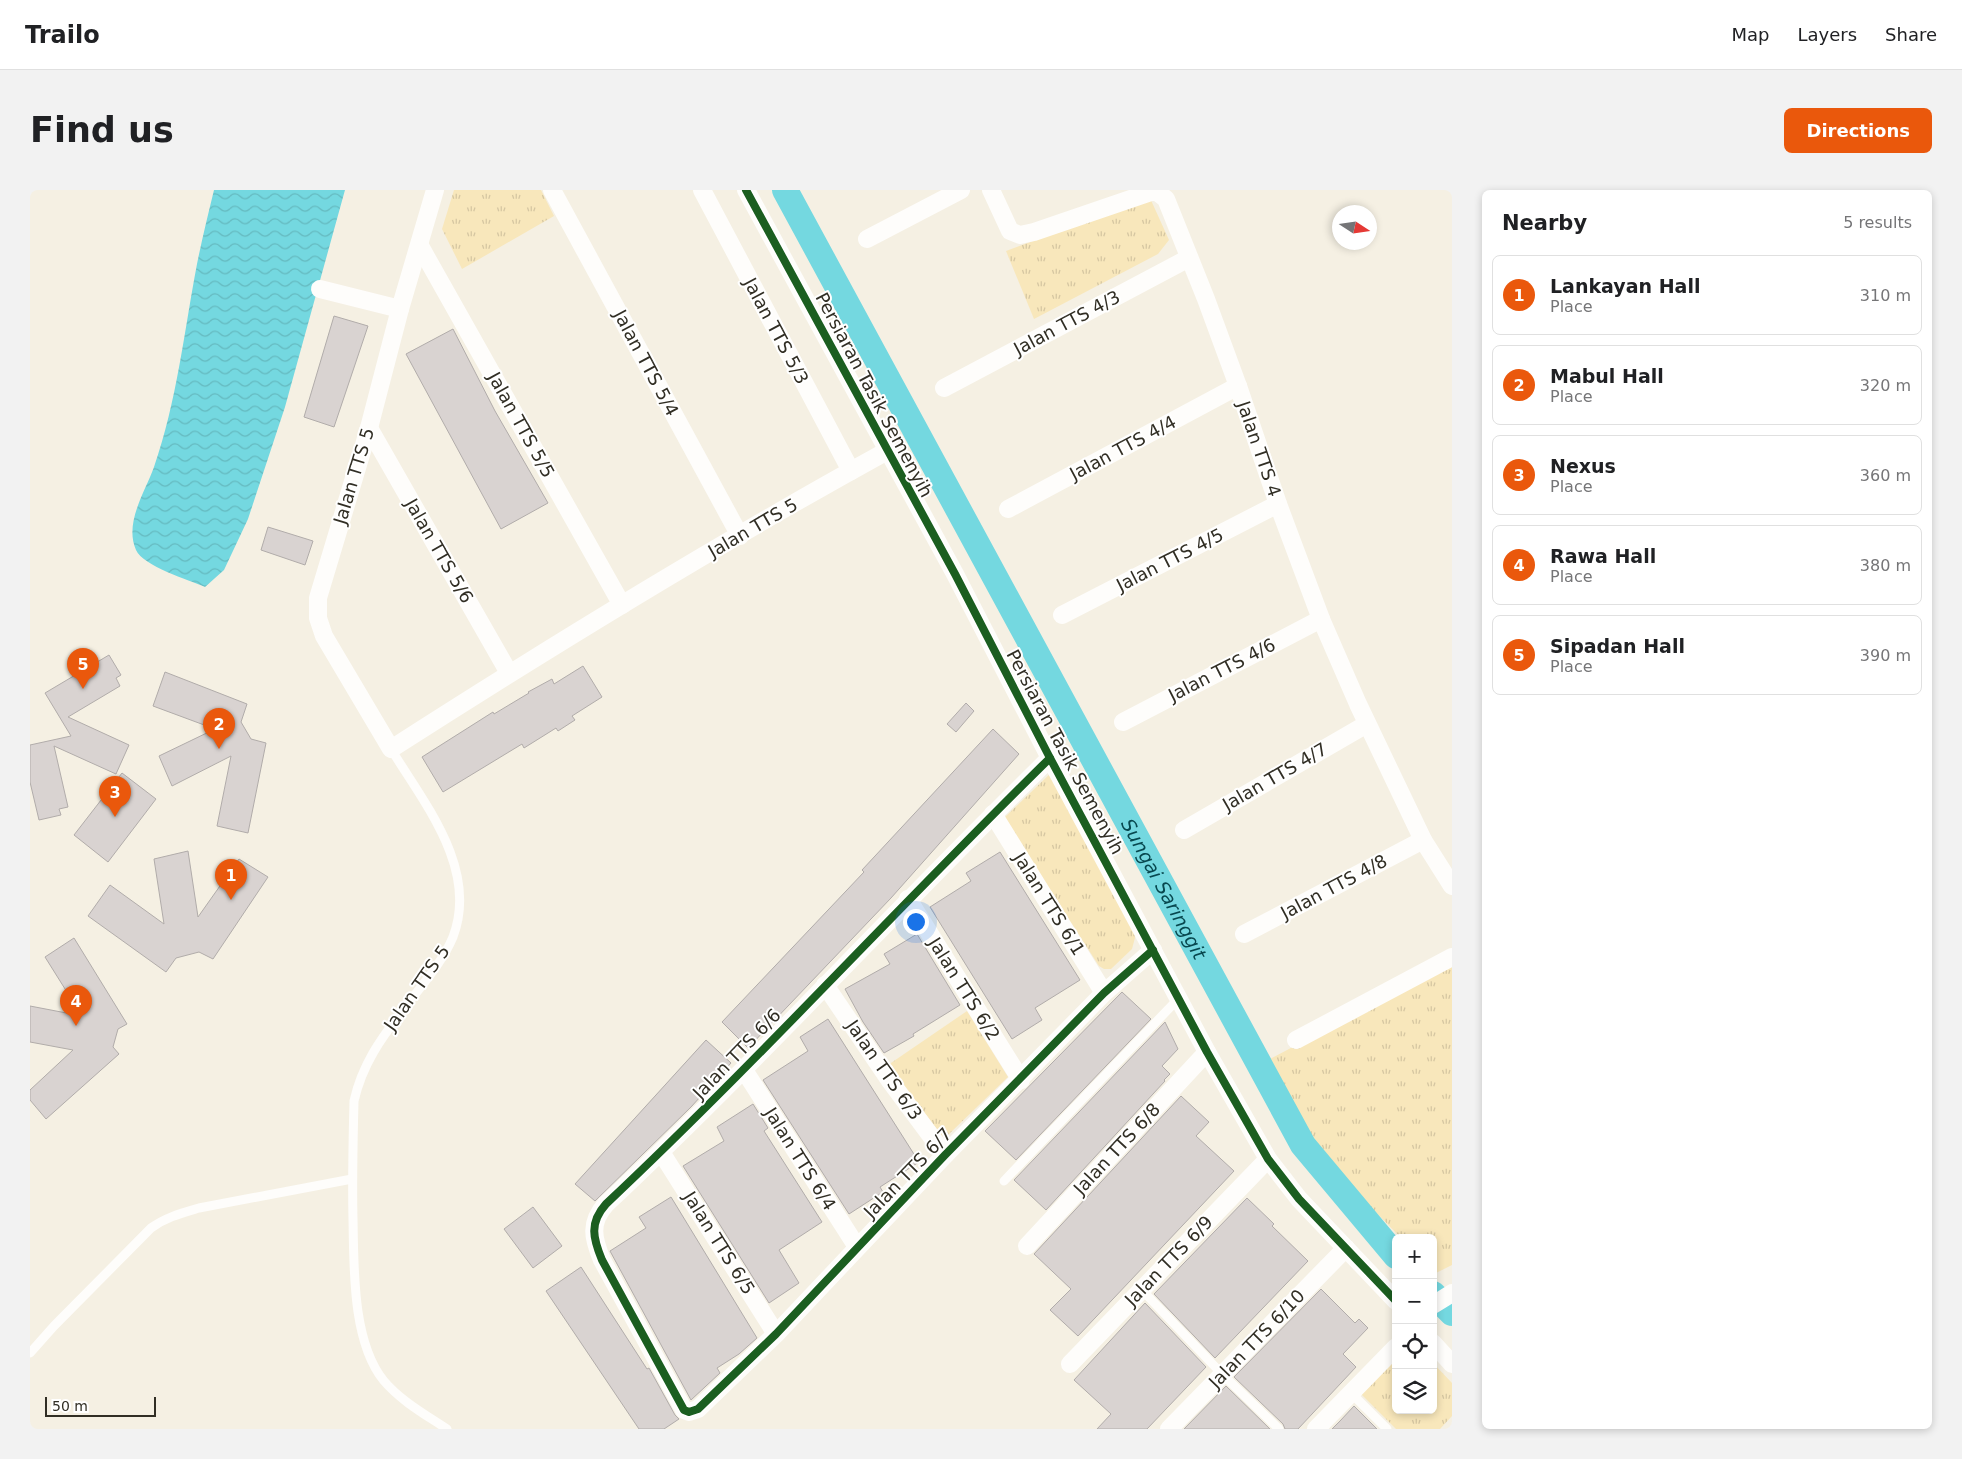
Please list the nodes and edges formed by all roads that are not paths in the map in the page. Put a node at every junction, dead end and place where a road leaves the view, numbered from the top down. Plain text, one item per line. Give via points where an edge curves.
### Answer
1 (435, 190) edge
2 (552, 190) edge
3 (702, 190) edge
4 (746, 190) edge
5 (961, 190) edge
6 (991, 190) edge
7 (867, 239) dead end
8 (420, 246) junction
9 (1189, 258) junction
10 (320, 289) dead end
11 (400, 309) junction
12 (1238, 386) junction
13 (944, 388) dead end
14 (369, 428) junction
15 (887, 451) junction
16 (851, 471) junction
17 (1278, 504) junction
18 (1008, 509) dead end
19 (740, 536) junction
20 (622, 604) junction
21 (1062, 615) dead end
22 (1321, 619) junction
23 (509, 673) junction
24 (1123, 722) dead end
25 (1367, 724) junction
26 (391, 749) junction
27 (1050, 758) junction
28 (993, 814) junction
29 (1184, 830) dead end
30 (1423, 840) junction
31 (1452, 886) edge
32 (908, 899) junction
33 (1244, 934) dead end
34 (1153, 950) junction
35 (1452, 957) edge
36 (825, 985) junction
37 (1104, 993) junction
38 (1179, 998) junction
39 (1296, 1040) dead end
40 (1207, 1052) junction
41 (744, 1070) junction
42 (1020, 1080) junction
43 (661, 1152) junction
44 (945, 1155) junction
45 (1268, 1159) junction
46 (352, 1179) junction
47 (1004, 1181) dead end
48 (1027, 1246) dead end
49 (856, 1247) junction
50 (1346, 1248) junction
51 (1141, 1289) junction
52 (1452, 1293) edge
53 (1392, 1297) edge
54 (1437, 1302) edge
55 (776, 1334) junction
56 (1437, 1347) edge
57 (1392, 1351) edge
58 (30, 1353) edge
59 (1070, 1364) dead end
60 (1452, 1364) edge
61 (1222, 1374) junction
62 (1351, 1393) junction
63 (684, 1410) joint
64 (448, 1429) edge
65 (1168, 1429) edge
66 (1279, 1429) edge
67 (1316, 1429) edge
68 (1387, 1429) edge

1 - 8 street, Jalan TTS 5
2 - 19 street, Jalan TTS 5/4
3 - 16 street, Jalan TTS 5/3
4 - 15 street, Persiaran Tasik Semenyih
5 - 7 street
6 - 9 street, Jalan TTS 4 via 1010,231 1020,235 1157,192 1166,199 1174,214
8 - 11 street, Jalan TTS 5
8 - 20 street, Jalan TTS 5/5
9 - 12 street, Jalan TTS 4
9 - 13 street, Jalan TTS 4/3
10 - 11 street
11 - 14 street, Jalan TTS 5
12 - 17 street, Jalan TTS 4
12 - 18 street, Jalan TTS 4/4
14 - 23 street, Jalan TTS 5/6
14 - 26 street, Jalan TTS 5 via 318,598 318,618 324,636
15 - 16 street, Jalan TTS 5
15 - 27 street, Persiaran Tasik Semenyih
16 - 19 street, Jalan TTS 5
17 - 21 street, Jalan TTS 4/5
17 - 22 street, Jalan TTS 4
19 - 20 street, Jalan TTS 5
20 - 23 street, Jalan TTS 5
22 - 24 street, Jalan TTS 4/6
22 - 25 street, Jalan TTS 4
23 - 26 street, Jalan TTS 5
25 - 29 street, Jalan TTS 4/7
25 - 30 street, Jalan TTS 4
26 - 46 lane, Jalan TTS 5 via 437,823 453,859 458,883 458,921 443,957 379,1041 358,1082 354,1101
27 - 28 street, Jalan TTS 6/6
27 - 34 street, Persiaran Tasik Semenyih
28 - 32 street, Jalan TTS 6/6
28 - 37 street, Jalan TTS 6/1
30 - 31 street, Jalan TTS 4
30 - 33 street, Jalan TTS 4/8
32 - 36 street, Jalan TTS 6/6
32 - 42 street, Jalan TTS 6/2
34 - 37 street, Jalan TTS 6/7
34 - 38 street, Persiaran Tasik Semenyih
35 - 39 street
36 - 41 street, Jalan TTS 6/6
36 - 44 street, Jalan TTS 6/3
37 - 42 street, Jalan TTS 6/7
38 - 40 street, Persiaran Tasik Semenyih
38 - 47 lane
40 - 45 street, Persiaran Tasik Semenyih
40 - 48 street, Jalan TTS 6/8
41 - 43 street, Jalan TTS 6/6
41 - 49 street, Jalan TTS 6/4
42 - 44 street, Jalan TTS 6/7
43 - 55 street, Jalan TTS 6/5
43 - 63 street, Jalan TTS 6/6 via 600,1212 594,1226 598,1249 608,1272
44 - 49 street, Jalan TTS 6/7
45 - 50 street, Persiaran Tasik Semenyih via 1299,1199
45 - 51 street, Jalan TTS 6/9
46 - 58 lane via 199,1208 160,1222
46 - 64 lane, Jalan TTS 5 via 353,1274 357,1307 372,1359 384,1380 404,1399
49 - 55 street, Jalan TTS 6/7
50 - 53 street, Persiaran Tasik Semenyih
50 - 61 street, Jalan TTS 6/10
51 - 59 street, Jalan TTS 6/9
51 - 61 lane
52 - 54 street
55 - 63 street, Jalan TTS 6/7 via 698,1409
56 - 60 street
57 - 62 street
61 - 65 street, Jalan TTS 6/10
61 - 66 lane
62 - 67 street
62 - 68 lane

